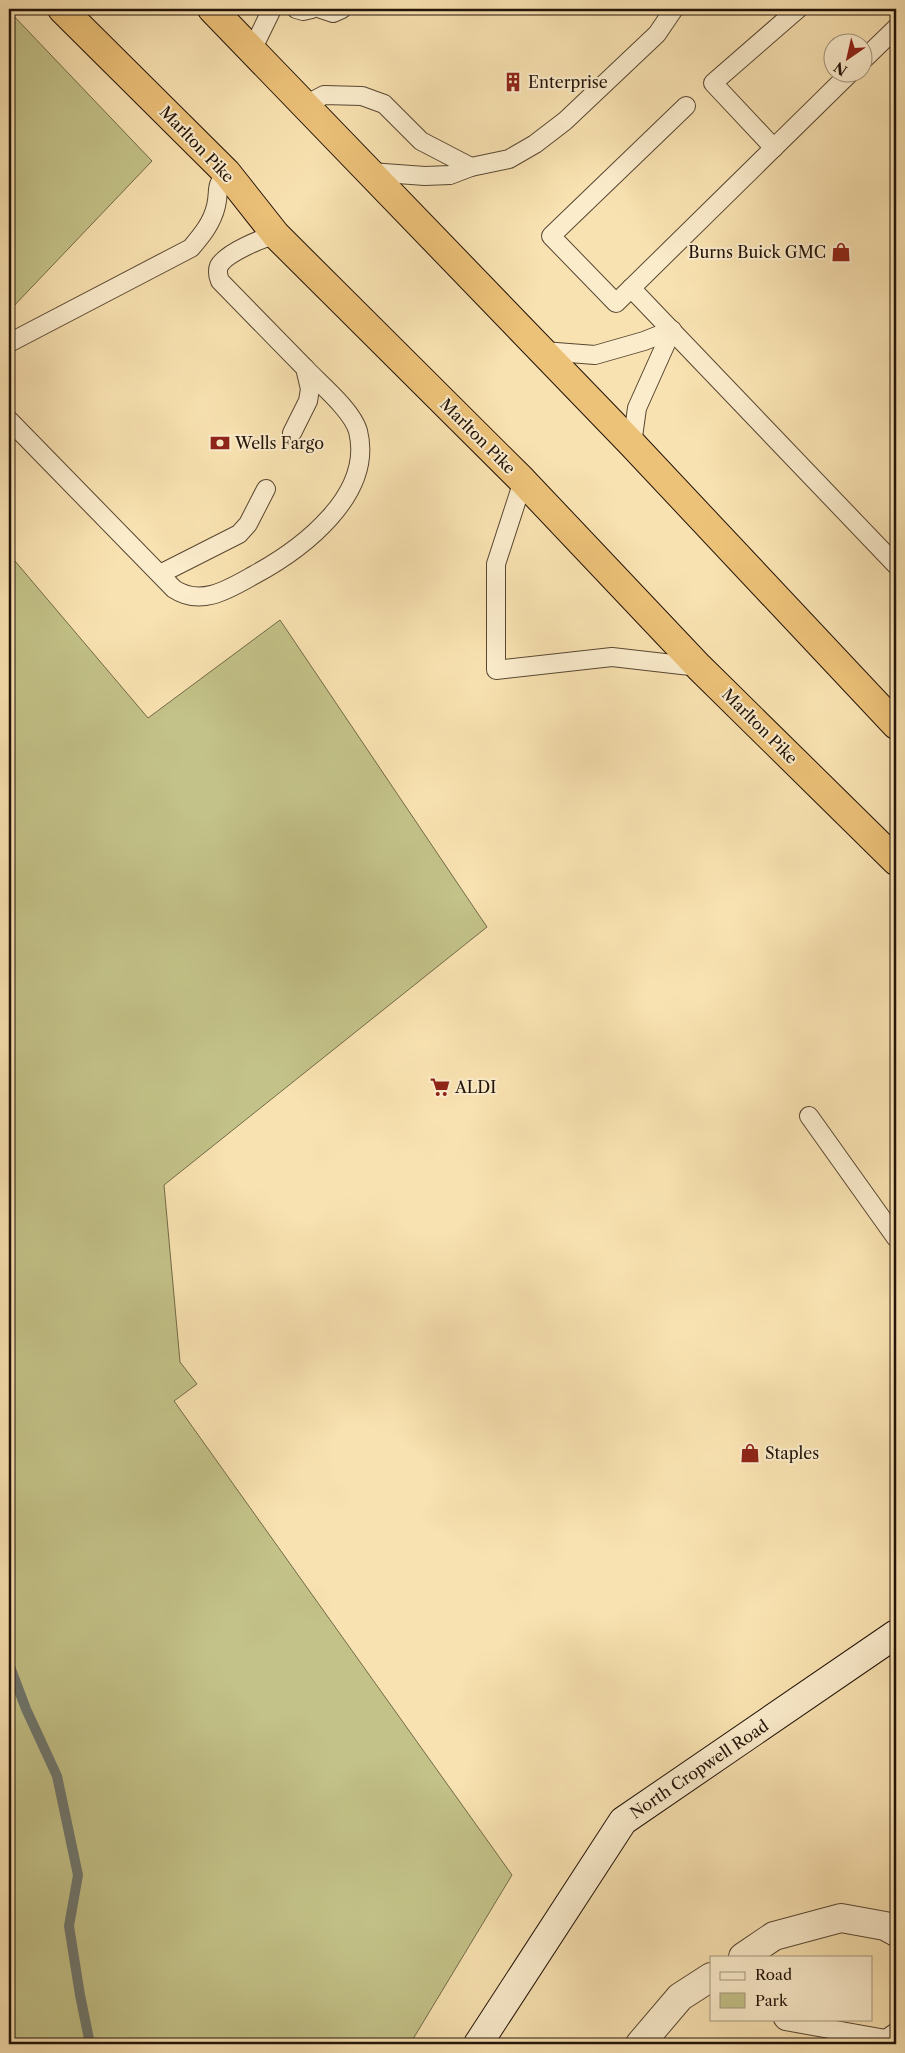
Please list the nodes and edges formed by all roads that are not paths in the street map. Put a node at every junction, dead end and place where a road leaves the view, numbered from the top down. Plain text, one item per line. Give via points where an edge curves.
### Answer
1 (62, 9) edge
2 (212, 9) edge
3 (272, 9) edge
4 (296, 9) edge
5 (312, 9) edge
6 (321, 9) edge
7 (342, 9) edge
8 (674, 9) edge
9 (798, 9) edge
10 (896, 28) edge
11 (252, 50) junction
12 (872, 51) edge
13 (841, 82) edge
14 (305, 105) junction
15 (686, 106) dead end
16 (774, 148) junction
17 (471, 167) junction
18 (370, 172) junction
19 (227, 173) junction
20 (276, 235) junction
21 (632, 288) junction
22 (672, 330) junction
23 (9, 343) edge
24 (543, 351) junction
25 (305, 368) junction
26 (9, 420) edge
27 (292, 433) dead end
28 (632, 444) junction
29 (523, 481) junction
30 (266, 489) dead end
31 (896, 564) edge
32 (160, 574) junction
33 (699, 667) junction
34 (894, 722) edge
35 (896, 861) edge
36 (809, 1116) dead end
37 (896, 1238) edge
38 (896, 1634) edge
39 (896, 1932) edge
40 (744, 1956) edge
41 (710, 1978) edge
42 (784, 2020) edge
43 (896, 2032) edge
44 (478, 2044) edge
45 (640, 2044) edge

1 - 19 highway, Marlton Pike
2 - 11 highway
3 - 11 lane
4 - 5 lane
6 - 7 lane via 333,13
8 - 17 lane via 657,34 565,121 508,159
9 - 16 lane via 713,83
10 - 12 lane
11 - 14 highway
13 - 16 lane
14 - 17 lane via 324,95 362,96 384,104 421,141
14 - 18 highway
15 - 21 lane via 551,236 616,303
16 - 21 lane
17 - 18 lane via 450,175
18 - 24 highway
19 - 20 highway, Marlton Pike
19 - 23 lane via 218,182 211,222 191,248
20 - 25 lane via 253,242 224,260 218,274 220,281
20 - 29 highway, Marlton Pike
21 - 22 lane
22 - 24 lane via 595,354
22 - 28 lane via 637,408
22 - 31 lane
24 - 28 highway
25 - 27 lane via 310,389 308,401
25 - 32 lane via 351,416 358,430 359,462 348,490 333,514 310,538 278,562 214,594 192,597 183,594
26 - 32 lane
28 - 34 highway
29 - 33 highway, Marlton Pike
29 - 33 lane via 496,564 496,670 612,657
30 - 32 lane via 248,524 239,534
33 - 35 highway, Marlton Pike
36 - 37 lane
38 - 44 street, North Cropwell Road via 623,1821
39 - 40 street via 884,1926 841,1918 774,1936
41 - 45 street via 680,1997
42 - 43 lane via 886,2040

